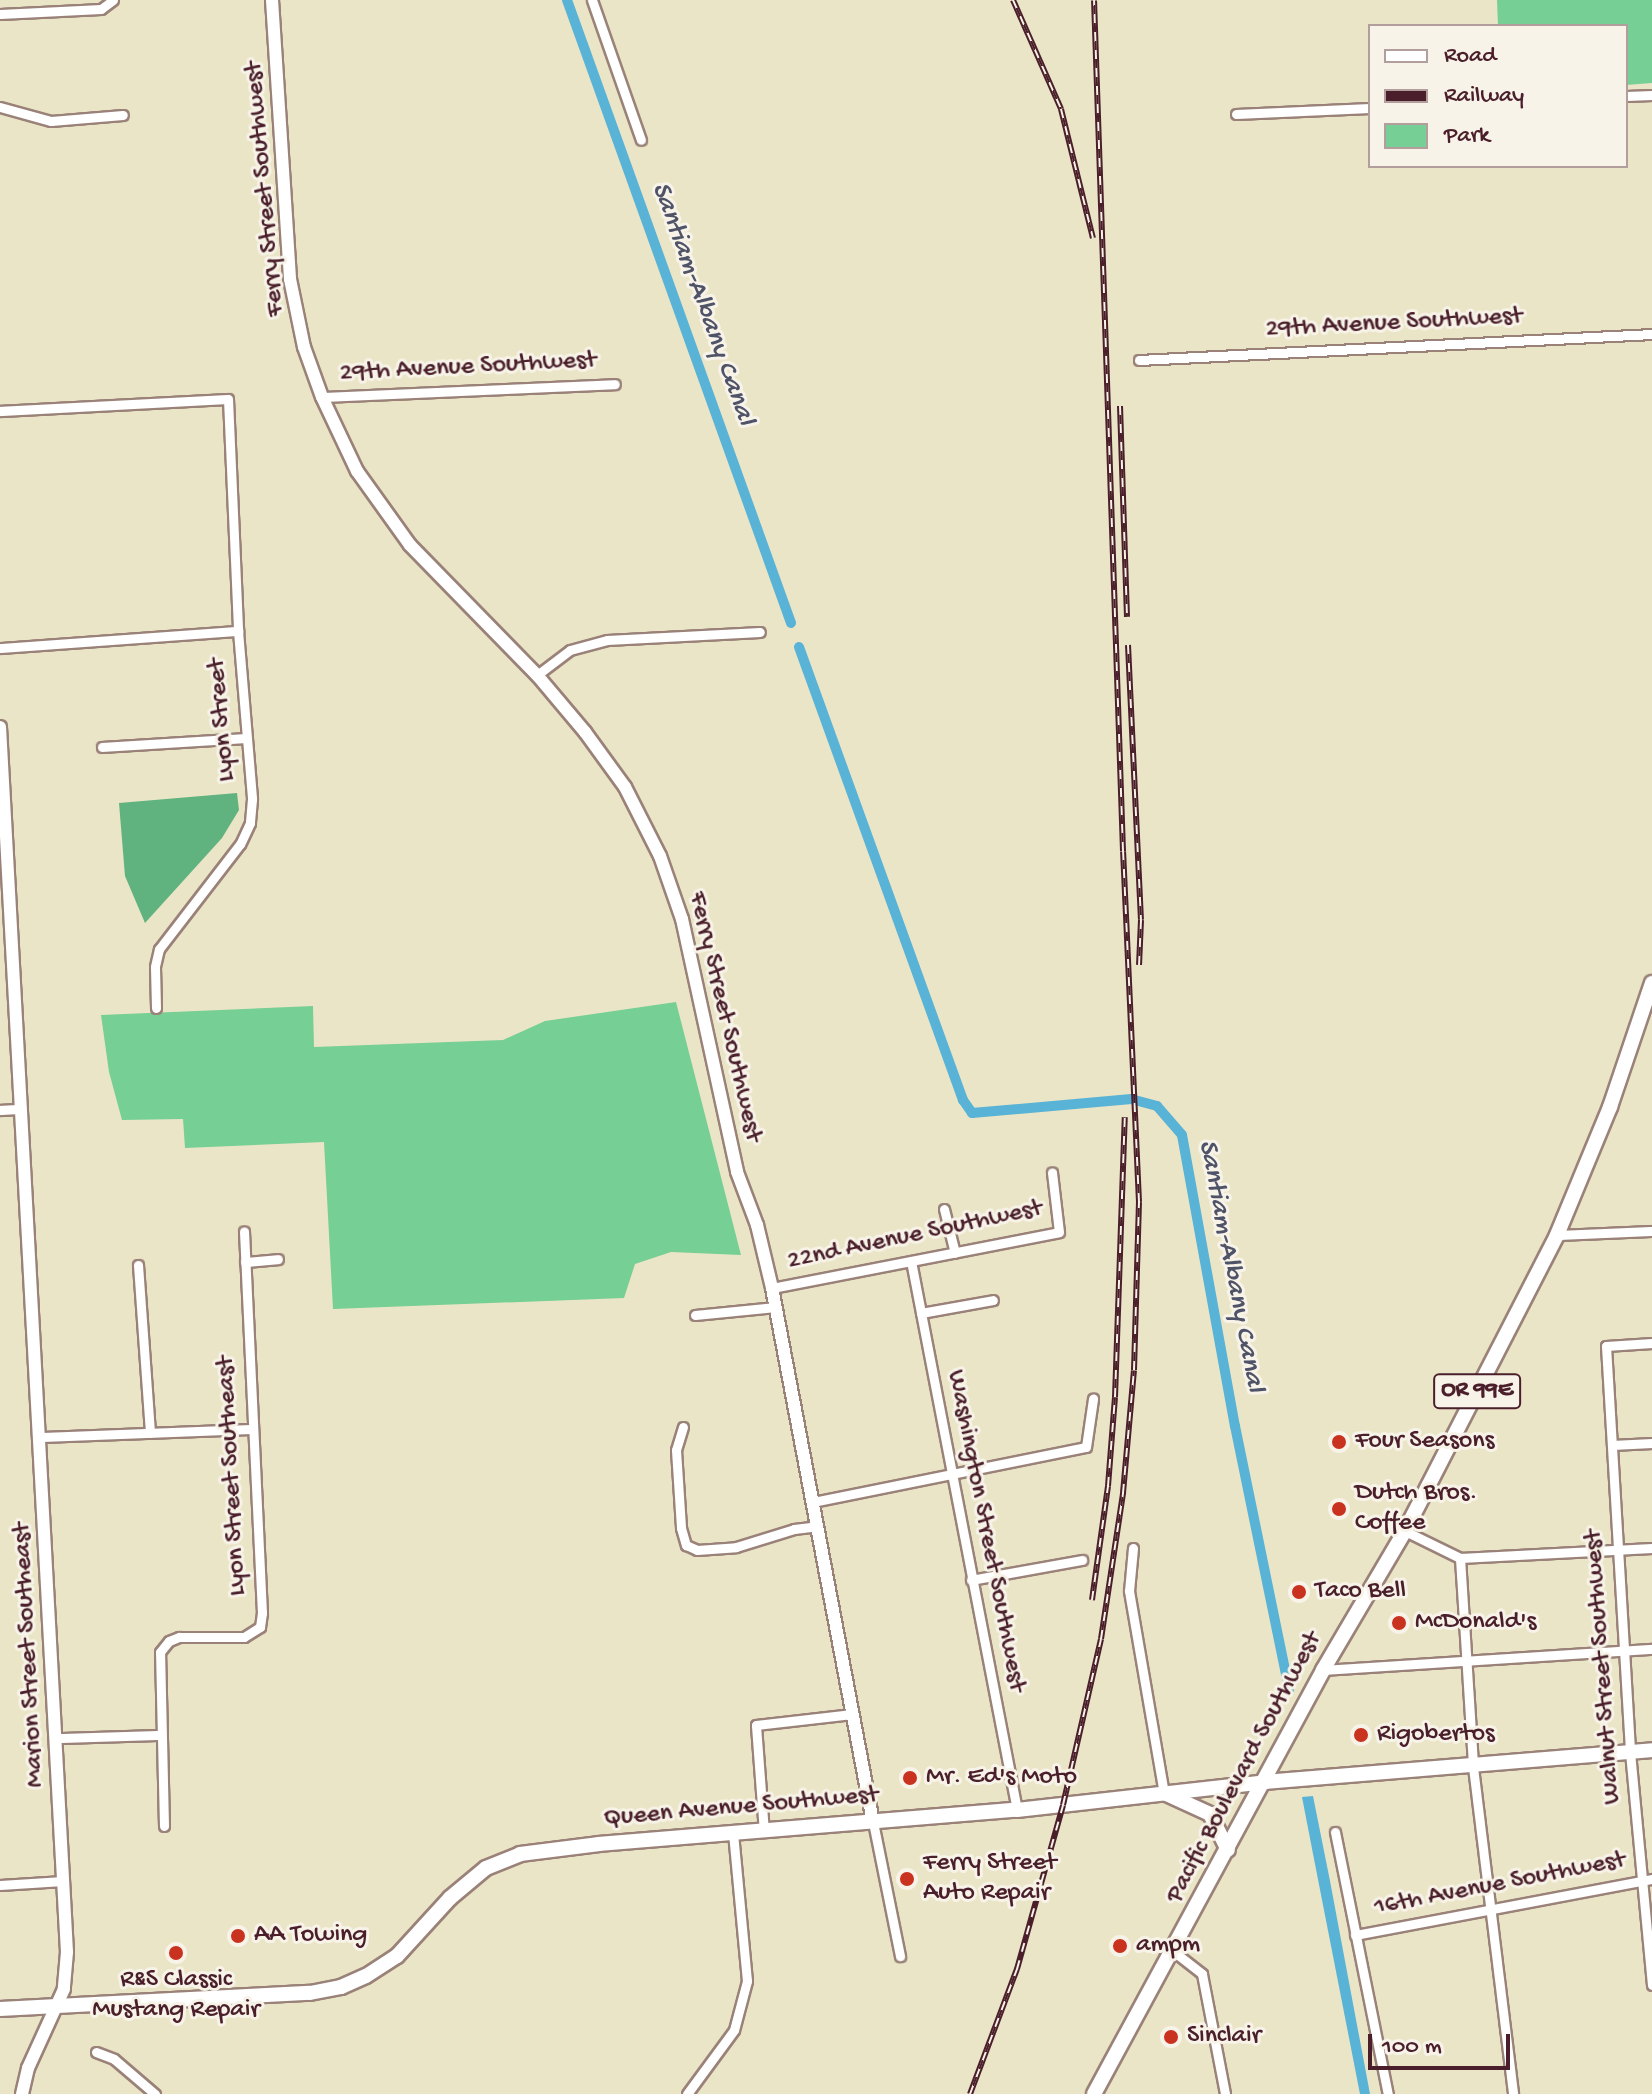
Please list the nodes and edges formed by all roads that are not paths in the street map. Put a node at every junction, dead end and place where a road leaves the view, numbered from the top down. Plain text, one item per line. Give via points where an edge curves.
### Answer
1 (272, 0) edge
2 (592, 0) edge
3 (112, 1) edge
4 (0, 14) edge
5 (1652, 95) edge
6 (1628, 96) edge
7 (0, 107) edge
8 (1368, 108) edge
9 (1236, 114) dead end
10 (123, 115) dead end
11 (641, 140) dead end
12 (1652, 334) edge
13 (1139, 360) dead end
14 (615, 384) dead end
15 (322, 397) junction
16 (0, 411) edge
17 (238, 631) junction
18 (760, 632) dead end
19 (0, 648) edge
20 (537, 675) junction
21 (0, 727) edge
22 (246, 738) junction
23 (102, 747) dead end
24 (5, 910) edge
25 (1652, 983) edge
26 (156, 1008) dead end
27 (18, 1109) junction
28 (0, 1110) edge
29 (1052, 1172) dead end
30 (944, 1209) dead end
31 (244, 1231) dead end
32 (1652, 1231) edge
33 (1557, 1235) junction
34 (955, 1253) junction
35 (278, 1259) dead end
36 (911, 1261) junction
37 (245, 1262) junction
38 (138, 1265) dead end
39 (772, 1288) junction
40 (993, 1300) dead end
41 (776, 1307) junction
42 (921, 1313) junction
43 (695, 1315) dead end
44 (1652, 1343) edge
45 (1093, 1399) dead end
46 (683, 1427) dead end
47 (253, 1429) junction
48 (150, 1433) junction
49 (40, 1437) junction
50 (1652, 1443) edge
51 (1612, 1445) junction
52 (951, 1474) junction
53 (813, 1502) junction
54 (817, 1526) junction
55 (1405, 1531) junction
56 (1133, 1548) dead end
57 (1652, 1548) edge
58 (1618, 1550) junction
59 (1460, 1558) junction
60 (1082, 1560) dead end
61 (971, 1580) junction
62 (1652, 1649) edge
63 (1624, 1650) junction
64 (1466, 1662) junction
65 (1323, 1670) junction
66 (852, 1714) junction
67 (161, 1735) junction
68 (58, 1738) junction
69 (1652, 1750) edge
70 (1630, 1752) junction
71 (1473, 1767) junction
72 (1265, 1782) junction
73 (1164, 1793) junction
74 (1017, 1810) junction
75 (873, 1822) junction
76 (164, 1826) dead end
77 (764, 1832) junction
78 (1335, 1832) dead end
79 (733, 1834) junction
80 (1228, 1850) junction
81 (1647, 1880) edge
82 (63, 1881) junction
83 (0, 1885) edge
84 (1492, 1909) junction
85 (1355, 1935) junction
86 (1173, 1951) junction
87 (900, 1956) dead end
88 (1652, 1985) edge
89 (58, 2007) junction
90 (0, 2009) edge
91 (96, 2052) dead end
92 (22, 2094) edge
93 (155, 2094) edge
94 (687, 2094) edge
95 (1094, 2094) edge
96 (1225, 2094) edge
97 (1388, 2094) edge
98 (1513, 2094) edge

1 - 15 street, Ferry Street Southwest via 290,279 304,347
2 - 11 street
3 - 4 street via 101,9
5 - 6 street
7 - 10 street via 51,121
8 - 9 street
12 - 13 street, 29th Avenue Southwest
14 - 15 street, 29th Avenue Southwest
15 - 20 street, Ferry Street Southwest via 357,471 410,545
16 - 17 street, Lyon Street via 228,399
17 - 19 street
17 - 22 street, Lyon Street
18 - 20 street via 607,640 570,650
20 - 39 street, Ferry Street Southwest via 625,787 660,856 682,919 737,1172
21 - 24 street, Marion Street Southeast
22 - 23 street
22 - 26 street, Lyon Street via 250,823 234,853 159,949
24 - 27 street, Marion Street Southeast
25 - 33 main road, Pacific Boulevard Southwest / OR 99E via 1610,1107
27 - 28 street
27 - 49 street, Marion Street Southeast
29 - 34 street, 22nd Avenue Southwest via 1059,1232
30 - 34 street
31 - 37 street, Lyon Street Southeast
32 - 33 street
33 - 55 main road, Pacific Boulevard Southwest / OR 99E
34 - 36 street, 22nd Avenue Southwest
35 - 37 street
36 - 39 street, 22nd Avenue Southwest
36 - 42 street, Washington Street Southwest
37 - 47 street, Lyon Street Southeast
38 - 48 street
39 - 41 street, Ferry Street Southwest
40 - 42 street
41 - 43 street, 22nd Avenue Southwest
41 - 53 street, Ferry Street Southwest
42 - 52 street, Washington Street Southwest
44 - 51 street, Walnut Street Southwest via 1606,1346
45 - 52 street via 1086,1447
46 - 54 street via 676,1450 686,1545 697,1550 736,1547
47 - 48 street
47 - 67 street, Lyon Street Southeast via 260,1627 244,1637 169,1641 160,1652
48 - 49 street
49 - 68 street, Marion Street Southeast
50 - 51 street
51 - 58 street, Walnut Street Southwest
52 - 53 street
52 - 61 street, Washington Street Southwest
53 - 54 street, Ferry Street Southwest
54 - 66 street, Ferry Street Southwest
55 - 59 street
55 - 65 main road, Pacific Boulevard Southwest / OR 99E
56 - 73 street via 1129,1591
57 - 58 street
58 - 59 street
58 - 63 street, Walnut Street Southwest
59 - 64 street
60 - 61 street
61 - 74 street, Washington Street Southwest
62 - 63 street
63 - 64 street
63 - 70 street, Walnut Street Southwest
64 - 65 street
64 - 71 street
65 - 72 main road, Pacific Boulevard Southwest / OR 99E
66 - 75 street, Ferry Street Southwest
66 - 77 street via 756,1725
67 - 68 street
67 - 76 street, Lyon Street Southeast
68 - 82 street, Marion Street Southeast
69 - 70 main road, Queen Avenue Southwest
70 - 71 main road, Queen Avenue Southwest
70 - 81 street, Walnut Street Southwest
71 - 72 main road, Queen Avenue Southwest
71 - 84 street
72 - 73 main road, Queen Avenue Southwest
72 - 80 main road, Pacific Boulevard Southwest / OR 99E
73 - 74 main road, Queen Avenue Southwest
73 - 80 main road via 1210,1814
74 - 75 main road, Queen Avenue Southwest
75 - 77 main road, Queen Avenue Southwest
75 - 87 street, Ferry Street Southwest
77 - 79 main road, Queen Avenue Southwest
78 - 85 street
79 - 89 main road, Queen Avenue Southwest via 520,1854 486,1868 397,1956 366,1976 310,1993
79 - 94 street via 747,1981 734,2030
80 - 86 main road, Pacific Boulevard Southwest / OR 99E
81 - 84 street, 16th Avenue Southwest
81 - 88 street, Walnut Street Southwest
82 - 83 street
82 - 89 street, Marion Street Southeast via 67,1966
84 - 85 street, 16th Avenue Southwest
84 - 98 street
85 - 97 street
86 - 95 main road, Pacific Boulevard Southwest / OR 99E
86 - 96 street via 1202,1974
89 - 90 main road, Queen Avenue Southwest
89 - 92 street, Marion Street Southeast via 28,2068
91 - 93 street via 114,2059

